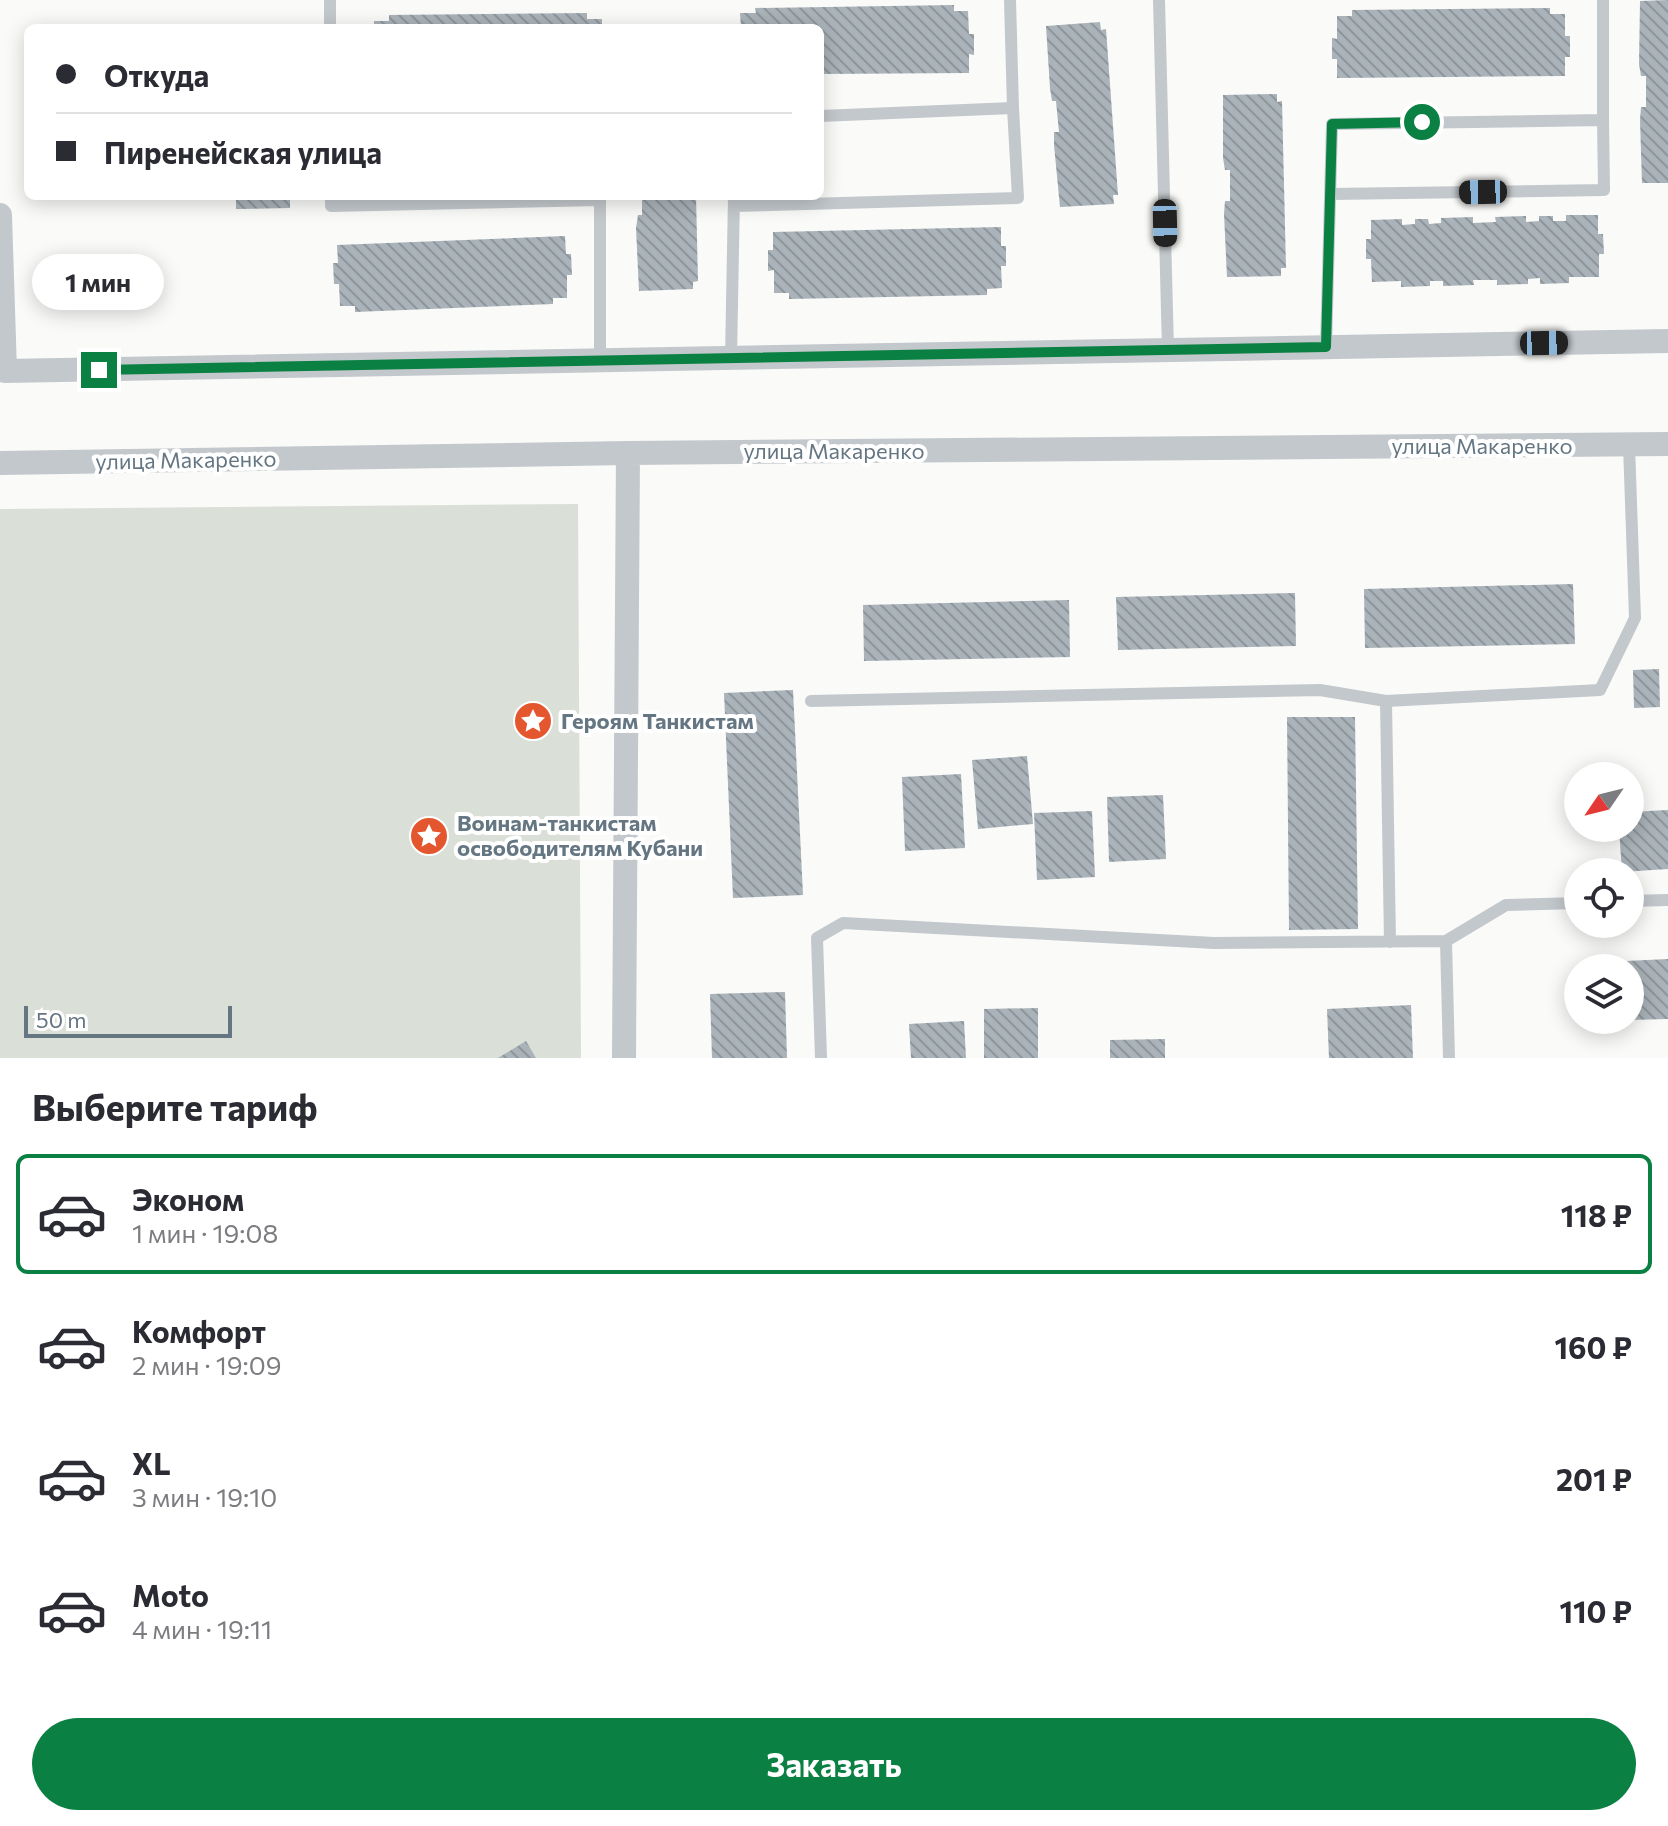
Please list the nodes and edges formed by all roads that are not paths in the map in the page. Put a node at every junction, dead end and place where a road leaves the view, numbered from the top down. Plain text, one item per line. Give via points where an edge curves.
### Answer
1 (330, 0) edge
2 (1010, 0) edge
3 (1159, 0) edge
4 (1603, 0) edge
5 (330, 24) edge
6 (1013, 108) junction
7 (824, 116) edge
8 (1603, 120) junction
9 (1331, 194) junction
10 (331, 200) edge
11 (533, 200) edge
12 (600, 200) edge
13 (734, 201) edge
14 (0, 215) edge
15 (1668, 341) edge
16 (1326, 347) junction
17 (1168, 350) junction
18 (731, 358) junction
19 (600, 360) junction
20 (1668, 444) edge
21 (1629, 445) junction
22 (628, 453) junction
23 (0, 463) edge
24 (811, 701) dead end
25 (1386, 701) junction
26 (1668, 900) edge
27 (1644, 901) edge
28 (1564, 903) edge
29 (1446, 941) junction
30 (1390, 942) junction
31 (624, 1058) edge
32 (821, 1058) edge
33 (1449, 1058) edge

1 - 5 lane
2 - 6 lane
3 - 17 lane
4 - 8 lane
6 - 7 lane
6 - 13 lane via 1018,198
8 - 9 lane via 1332,124
8 - 9 lane via 1604,190
9 - 16 lane
10 - 11 lane via 331,206
12 - 19 lane
13 - 18 lane
14 - 19 street via 5,371
15 - 16 street
16 - 17 street
17 - 18 street
18 - 19 street
20 - 21 street, улица Макаренко
21 - 22 street, улица Макаренко
21 - 25 lane via 1635,618 1600,690
22 - 23 street, улица Макаренко
22 - 31 street
24 - 25 lane via 1320,690
25 - 30 lane
26 - 27 lane
28 - 29 lane via 1506,905
29 - 30 lane
29 - 33 lane
30 - 32 lane via 1214,943 843,923 817,938

